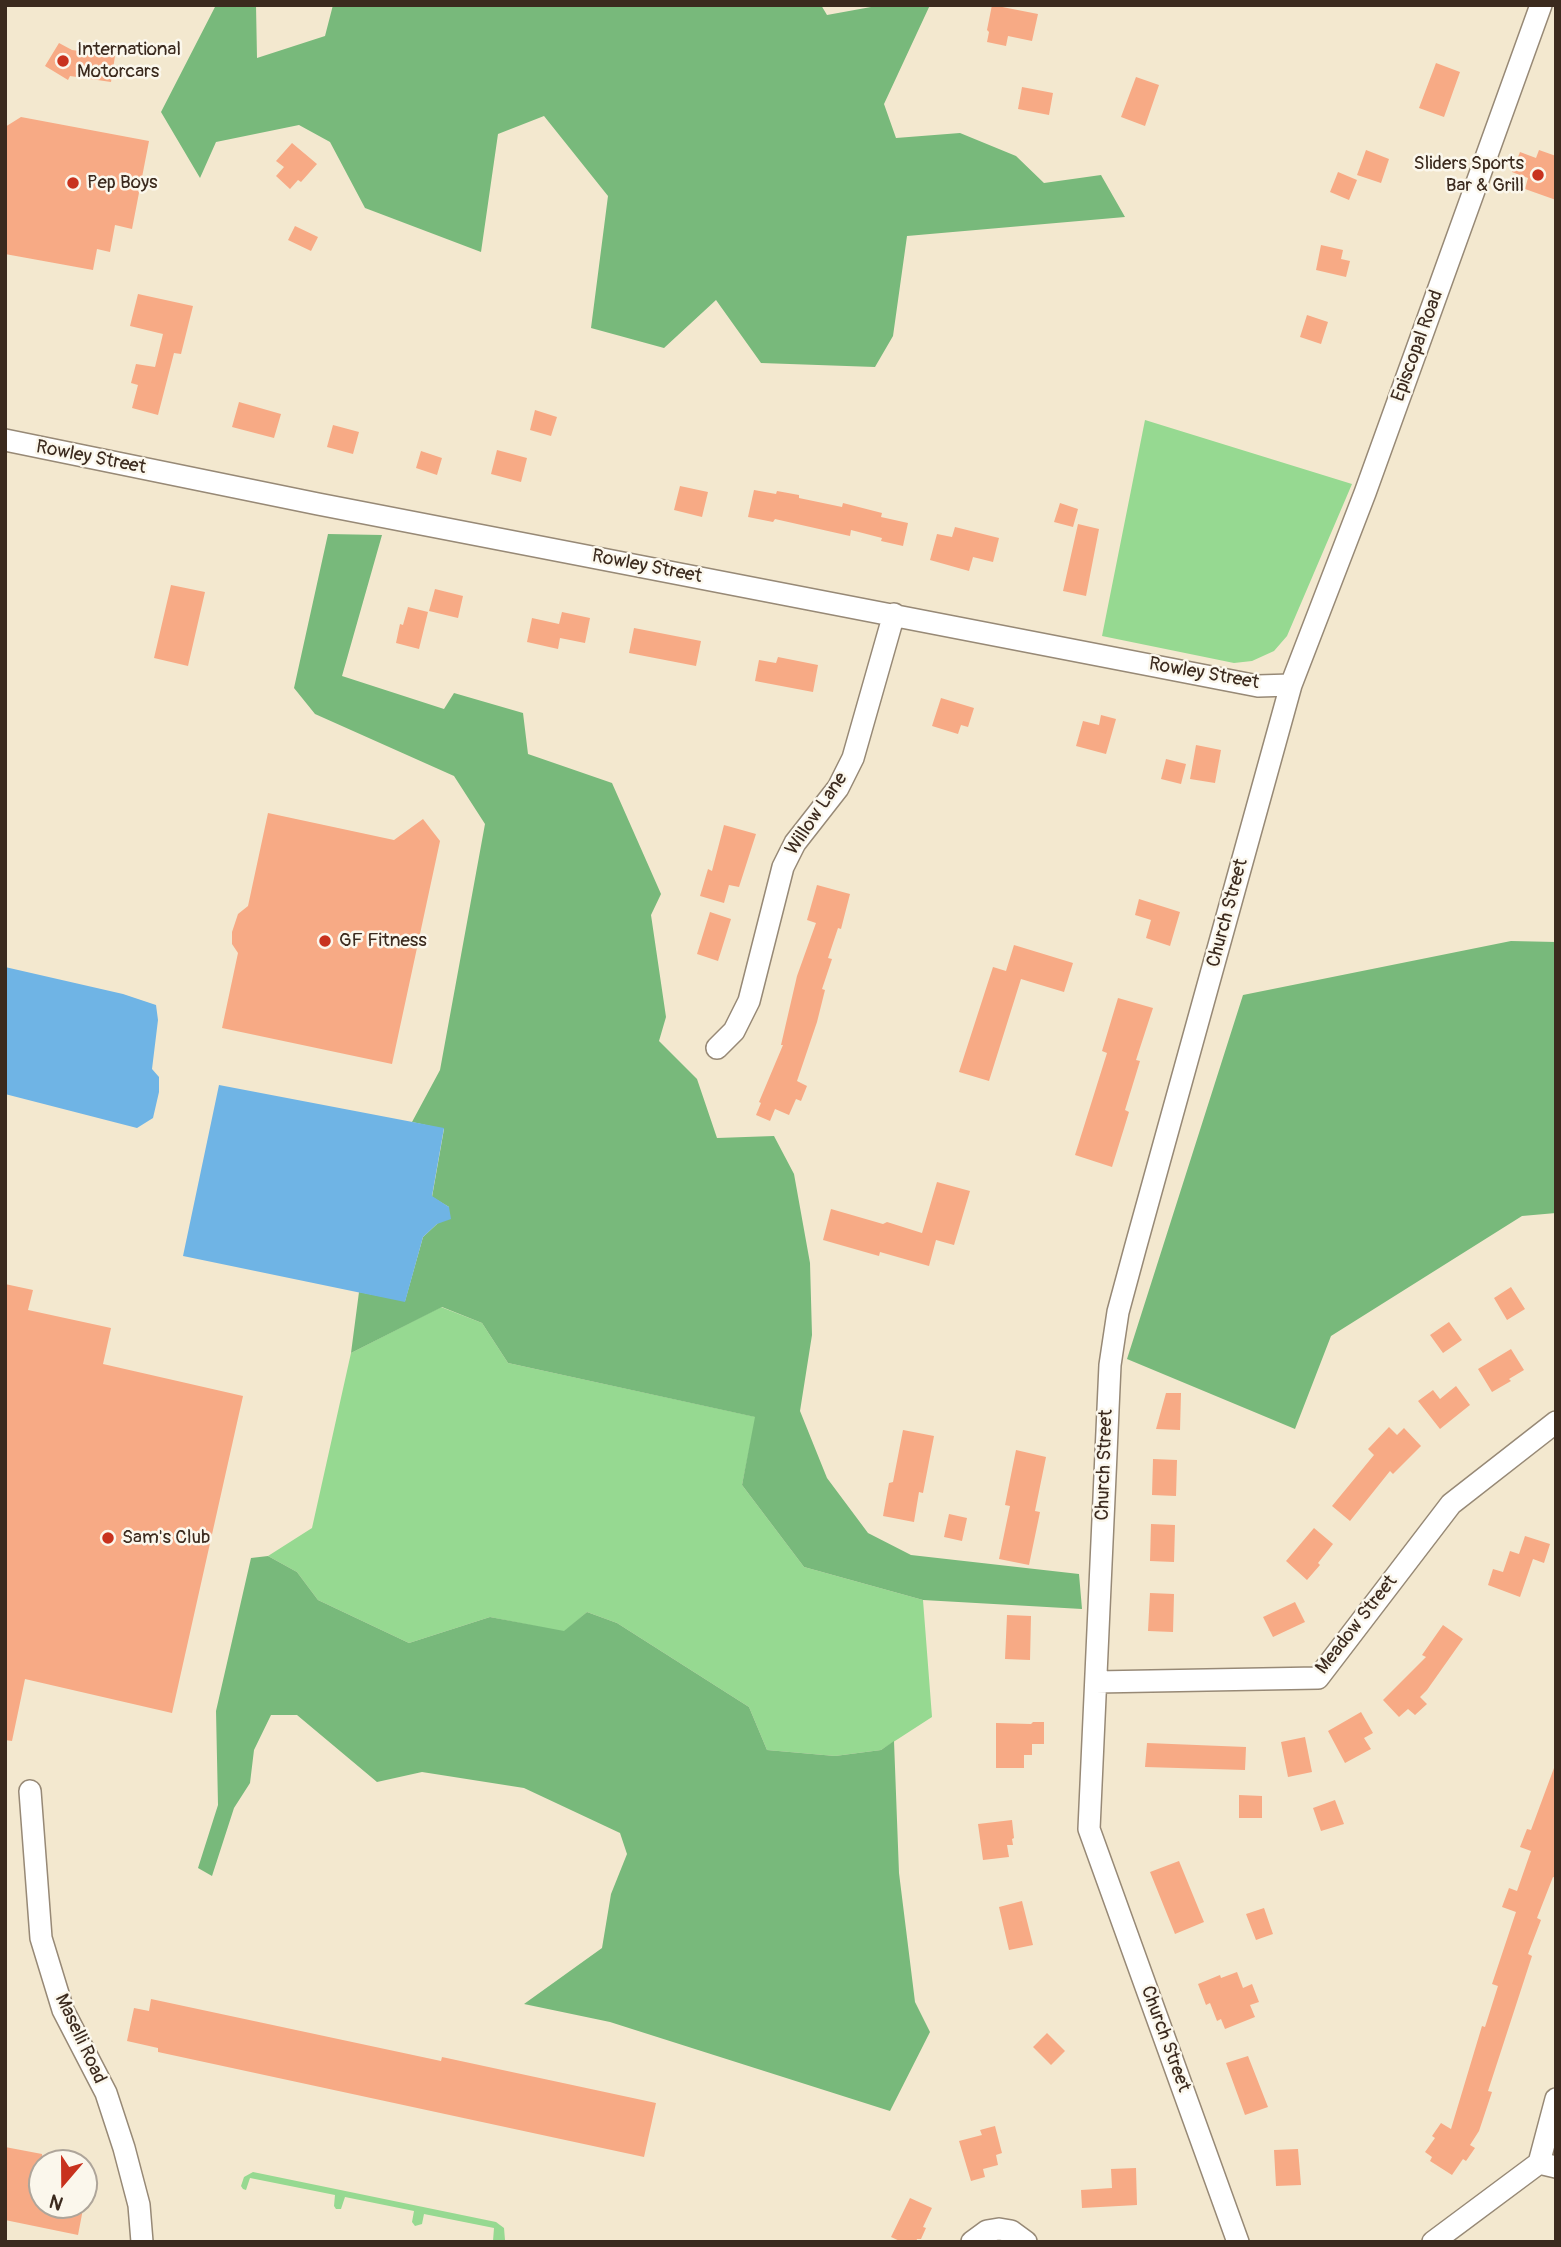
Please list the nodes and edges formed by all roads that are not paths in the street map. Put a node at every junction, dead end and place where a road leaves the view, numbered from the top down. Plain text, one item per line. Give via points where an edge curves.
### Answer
1 (1541, 5) edge
2 (5, 440) edge
3 (894, 614) junction
4 (1291, 685) junction
5 (717, 1048) dead end
6 (1556, 1422) edge
7 (1096, 1682) junction
8 (30, 1791) dead end
9 (1556, 2099) edge
10 (1547, 2165) edge
11 (142, 2242) edge
12 (972, 2242) edge
13 (1026, 2242) edge
14 (1238, 2242) edge
15 (1433, 2242) edge

1 - 4 street, Episcopal Road
2 - 3 street, Rowley Street
3 - 4 street, Rowley Street via 1258,686
3 - 5 street, Willow Lane via 853,758 838,788 783,866 749,1001 734,1031
4 - 7 street, Church Street via 1118,1312 1106,1422
6 - 7 street, Meadow Street via 1451,1504 1318,1678
7 - 14 street, Church Street via 1089,1829
8 - 11 street, Maselli Road via 41,1938 63,2010 106,2093 117,2126 139,2205
9 - 10 street
10 - 15 street
12 - 13 street via 999,2229

